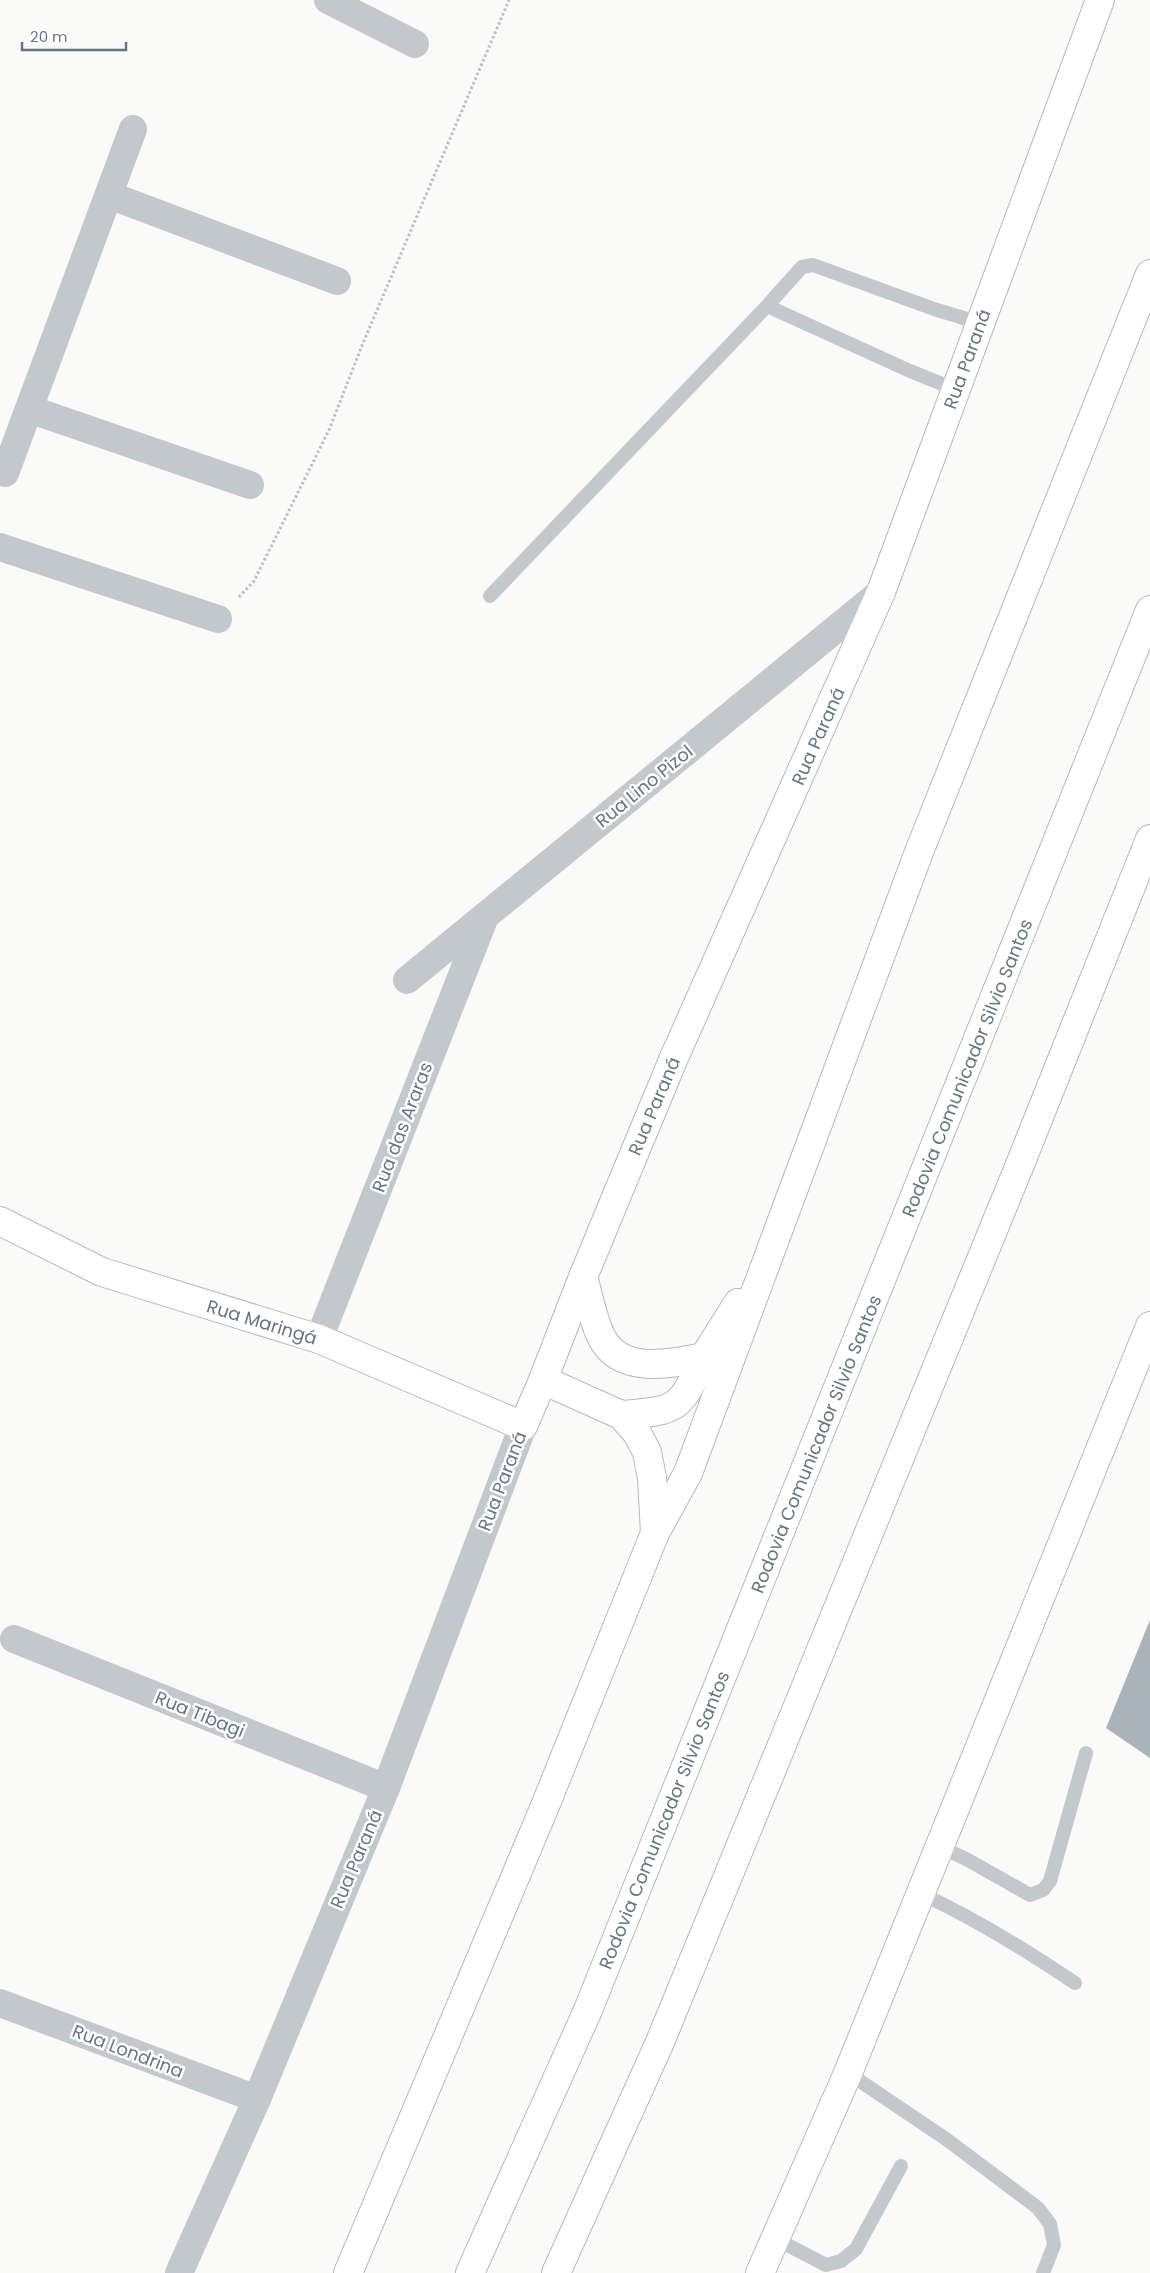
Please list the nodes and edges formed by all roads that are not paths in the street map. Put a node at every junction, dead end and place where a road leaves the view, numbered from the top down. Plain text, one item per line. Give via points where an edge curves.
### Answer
1 (328, 0) edge
2 (1100, 0) edge
3 (415, 44) dead end
4 (133, 129) dead end
5 (109, 195) junction
6 (1150, 274) edge
7 (337, 281) dead end
8 (767, 306) junction
9 (980, 323) junction
10 (957, 390) junction
11 (29, 409) junction
12 (0, 471) edge
13 (250, 485) dead end
14 (0, 547) edge
15 (882, 592) junction
16 (490, 596) dead end
17 (1150, 610) edge
18 (218, 619) road end
19 (1150, 839) edge
20 (485, 916) junction
21 (407, 980) dead end
22 (0, 1221) edge
23 (782, 1224) junction
24 (583, 1277) junction
25 (1150, 1326) edge
26 (319, 1339) junction
27 (704, 1357) junction
28 (543, 1380) junction
29 (621, 1415) junction
30 (523, 1426) junction
31 (655, 1533) junction
32 (14, 1639) dead end
33 (1086, 1753) dead end
34 (386, 1788) junction
35 (939, 1846) junction
36 (922, 1894) junction
37 (1075, 1983) dead end
38 (0, 2003) edge
39 (848, 2073) junction
40 (256, 2099) junction
41 (901, 2166) dead end
42 (776, 2239) junction
43 (179, 2273) edge
44 (348, 2273) edge
45 (470, 2273) edge
46 (556, 2273) edge
47 (760, 2273) edge
48 (1043, 2273) edge

1 - 3 street
2 - 9 main road, Rua Paraná
4 - 5 street
5 - 7 street
5 - 11 street
6 - 23 main road via 919,852
8 - 9 lane via 802,266 813,266
8 - 10 lane
8 - 16 lane
9 - 10 main road, Rua Paraná
10 - 15 main road, Rua Paraná
11 - 12 street via 5,473
11 - 13 street
14 - 18 street
15 - 20 street, Rua Lino Pizol
15 - 24 main road, Rua Paraná via 673,1060
17 - 45 main road, Rodovia Comunicador Silvio Santos via 592,2000
19 - 46 main road via 1020,1167 664,2033
20 - 21 street, Rua Lino Pizol
20 - 26 street, Rua das Araras
22 - 26 main road, Rua Maringá via 102,1272
23 - 27 main road
23 - 31 main road via 688,1473
24 - 27 main road via 601,1337 618,1357 643,1364 670,1364
24 - 28 main road, Rua Paraná
25 - 35 main road
26 - 30 main road, Rua Maringá
27 - 29 main road via 688,1392 674,1406 659,1412
28 - 29 main road
28 - 30 main road, Rua Paraná
29 - 31 main road via 647,1452
30 - 34 street, Rua Paraná
31 - 44 main road via 543,1811
32 - 34 street, Rua Tibagi
33 - 35 lane via 1050,1882 1043,1890 1030,1895
34 - 40 street, Rua Paraná
35 - 36 main road
36 - 37 lane
36 - 39 main road
38 - 40 street, Rua Londrina
39 - 42 main road
39 - 48 lane via 946,2138 1038,2208 1050,2224 1054,2245
40 - 43 street, Rua Paraná
41 - 42 lane via 856,2249 841,2261 826,2264
42 - 47 main road

